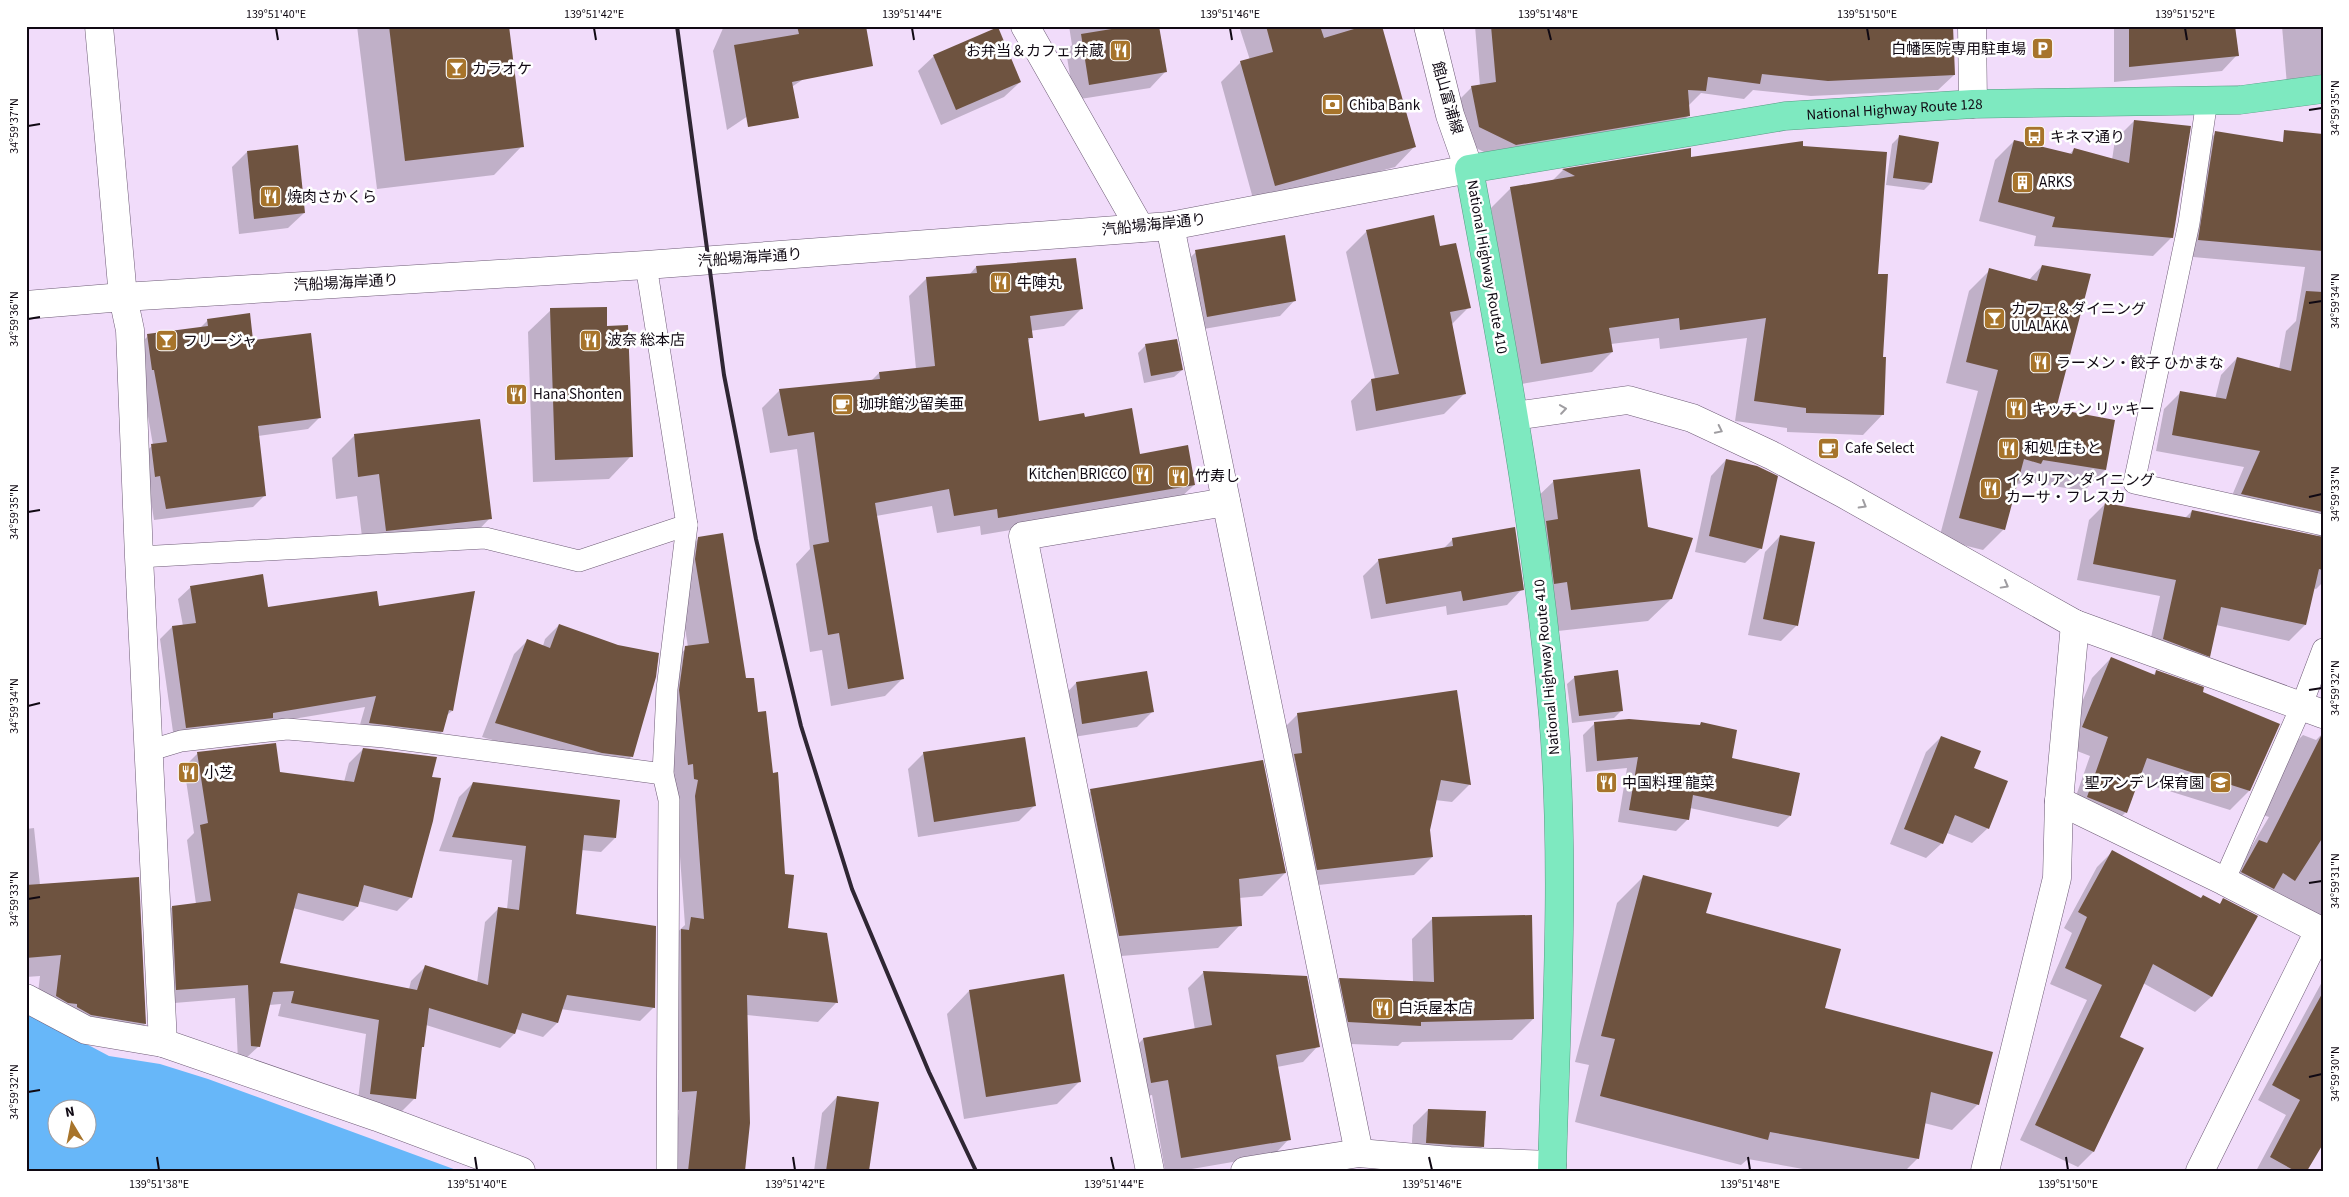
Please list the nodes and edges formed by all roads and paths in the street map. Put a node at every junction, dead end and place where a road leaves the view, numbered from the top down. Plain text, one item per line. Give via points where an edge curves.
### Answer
1 (99, 26) edge
2 (1025, 26) edge
3 (1428, 26) edge
4 (1972, 26) edge
5 (2323, 89) edge
6 (2207, 100) junction
7 (1973, 104) junction
8 (1469, 169) junction
9 (1170, 226) junction
10 (1140, 228) junction
11 (646, 265) junction
12 (123, 297) junction
13 (26, 305) edge
14 (1514, 416) junction
15 (1226, 502) junction
16 (686, 525) junction
17 (2323, 525) edge
18 (139, 557) junction
19 (2075, 624) junction
20 (2323, 649) edge
21 (2312, 711) edge
22 (148, 751) junction
23 (663, 774) junction
24 (2059, 801) junction
25 (2224, 881) junction
26 (2321, 931) edge
27 (26, 998) edge
28 (163, 1044) junction
29 (1359, 1153) junction
30 (1552, 1168) edge
31 (521, 1171) edge
32 (667, 1171) edge
33 (1150, 1171) edge
34 (1245, 1171) edge
35 (1985, 1171) edge
36 (2200, 1171) edge

1 - 12 street
2 - 10 street
3 - 8 street, 館山富浦線 via 1450,115
4 - 7 street
5 - 6 highway, National Highway Route 128 via 2240,100
6 - 7 highway, National Highway Route 128
6 - 17 lane via 2188,223 2134,483
7 - 8 highway, National Highway Route 128 via 1785,116
8 - 9 street, 汽船場海岸通り
8 - 14 highway, National Highway Route 410
9 - 10 street, 汽船場海岸通り
9 - 15 street
10 - 11 street, 汽船場海岸通り
11 - 12 street, 汽船場海岸通り
11 - 16 lane
12 - 13 street, 汽船場海岸通り
12 - 18 street via 130,330
14 -> 19 street via 1628,400 1692,418 1844,494
14 - 30 highway, National Highway Route 410 via 1538,569 1553,716 1560,835
15 - 29 street
15 - 33 street via 1024,536
16 - 18 lane via 579,561 485,538
16 - 23 lane via 667,690
18 - 22 street
19 - 21 street
19 - 24 street
20 - 21 lane
21 - 25 lane
22 - 23 lane via 181,741 287,729 384,737
22 - 28 street
23 - 32 lane via 668,800
24 - 25 street
24 - 35 street via 2057,878
25 - 26 street
26 - 36 street
27 - 28 street via 86,1030
28 - 31 street via 377,1117
29 - 30 street
29 - 34 street

